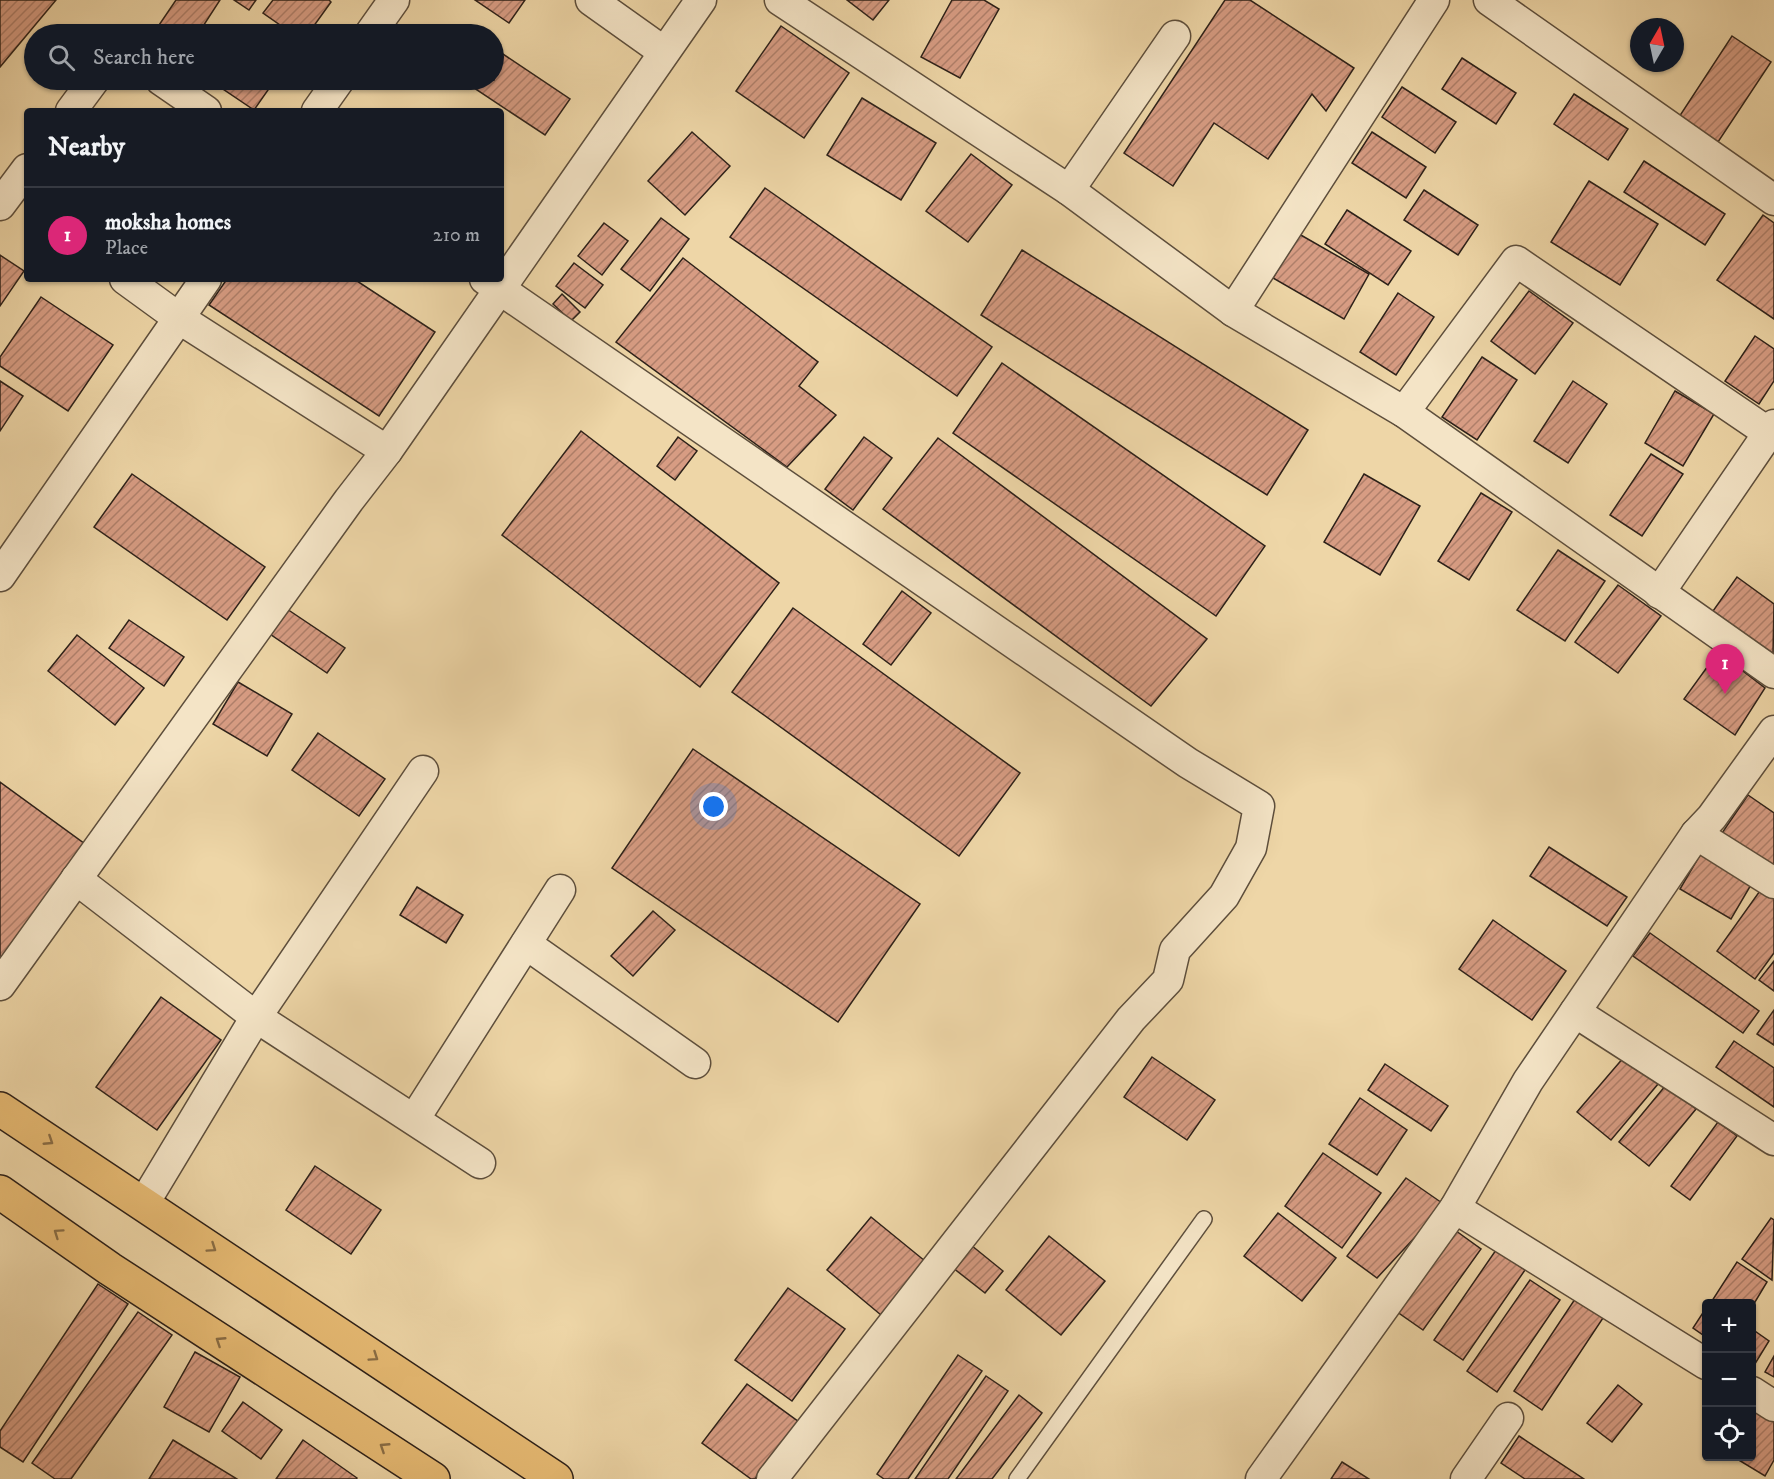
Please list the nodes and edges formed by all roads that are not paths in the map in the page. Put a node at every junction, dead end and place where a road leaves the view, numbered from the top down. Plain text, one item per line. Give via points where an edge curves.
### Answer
1 (394, 0) edge
2 (591, 0) edge
3 (701, 0) edge
4 (780, 0) edge
5 (1434, 0) edge
6 (1489, 0) edge
7 (377, 24) edge
8 (1175, 36) dead end
9 (664, 52) junction
10 (87, 90) edge
11 (176, 90) edge
12 (332, 90) edge
13 (73, 108) edge
14 (202, 108) edge
15 (319, 108) edge
16 (24, 176) edge
17 (1069, 190) junction
18 (1774, 200) edge
19 (12, 202) edge
20 (504, 270) edge
21 (129, 282) edge
22 (204, 282) edge
23 (494, 284) edge
24 (1233, 311) junction
25 (180, 319) junction
26 (1404, 412) junction
27 (1771, 429) edge
28 (387, 452) junction
29 (0, 576) edge
30 (1659, 593) junction
31 (1774, 673) edge
32 (1774, 731) edge
33 (423, 771) dead end
34 (1696, 834) junction
35 (76, 879) junction
36 (1774, 883) edge
37 (560, 890) dead end
38 (526, 944) junction
39 (0, 985) edge
40 (1575, 1012) junction
41 (256, 1017) junction
42 (695, 1063) dead end
43 (0, 1109) edge
44 (415, 1118) junction
45 (1774, 1140) edge
46 (480, 1162) dead end
47 (0, 1192) edge
48 (144, 1203) junction
49 (1455, 1208) junction
50 (1204, 1219) dead end
51 (1702, 1361) edge
52 (1756, 1395) edge
53 (1774, 1406) edge
54 (1508, 1418) dead end
55 (433, 1479) edge
56 (556, 1479) edge
57 (772, 1479) edge
58 (1017, 1479) edge
59 (1262, 1479) edge
60 (1466, 1479) edge

1 - 7 street
2 - 9 street
3 - 9 street
4 - 17 street
5 - 24 street
6 - 18 street
8 - 17 street
9 - 20 street
10 - 13 street
11 - 14 street
12 - 15 street
16 - 19 street
17 - 24 street
21 - 25 street
22 - 25 street
23 - 28 street
23 - 57 street via 1178,756 1259,806 1251,848 1224,896 1175,950 1168,980 1131,1019
24 - 26 street
25 - 28 street
25 - 29 street
26 - 27 street via 1516,261
26 - 30 street
27 - 30 street
28 - 35 street
30 - 31 street
32 - 34 street via 1712,818
33 - 41 street
34 - 36 street
34 - 40 street
35 - 39 street
35 - 41 street
37 - 38 street
38 - 42 street
38 - 44 street
40 - 45 street
40 - 49 street via 1528,1081
41 - 44 street
41 - 48 street
43 -> 48 highway
44 - 46 street
55 -> 47 highway via 110,1269
48 -> 56 highway
49 - 51 street
49 - 59 street
50 - 58 lane
52 - 53 street
54 - 60 street

